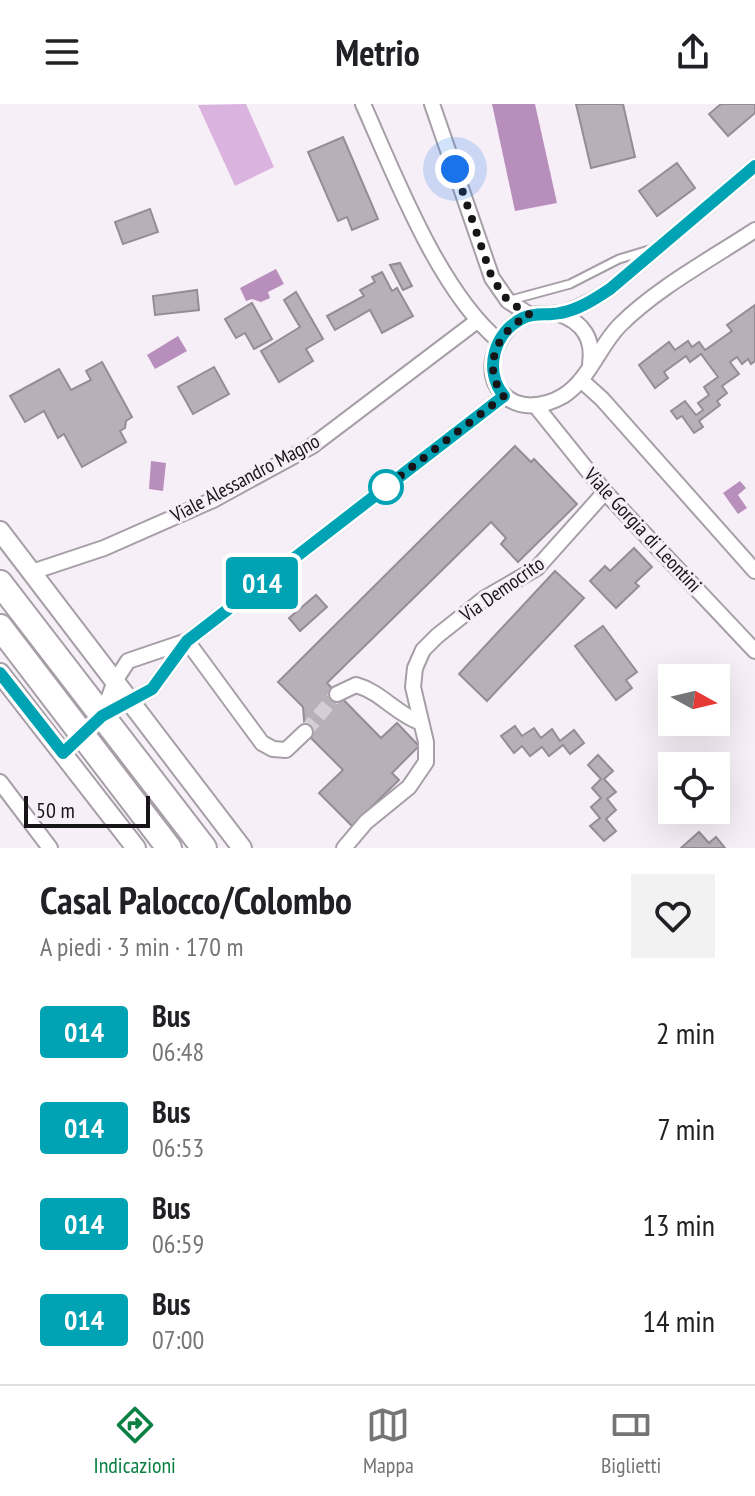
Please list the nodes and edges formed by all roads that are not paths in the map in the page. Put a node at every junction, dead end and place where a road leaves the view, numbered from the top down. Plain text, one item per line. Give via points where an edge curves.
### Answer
1 (363, 104) edge
2 (432, 104) edge
3 (755, 166) edge
4 (755, 230) edge
5 (659, 247) junction
6 (508, 301) junction
7 (559, 314) junction
8 (530, 315) junction
9 (477, 321) junction
10 (499, 341) junction
11 (589, 365) junction
12 (581, 380) junction
13 (504, 396) junction
14 (535, 405) junction
15 (605, 492) junction
16 (0, 531) edge
17 (755, 571) edge
18 (32, 572) junction
19 (0, 583) edge
20 (0, 627) edge
21 (187, 641) junction
22 (755, 651) edge
23 (0, 673) edge
24 (115, 681) junction
25 (337, 694) tunnel mouth
26 (130, 701) junction
27 (102, 716) junction
28 (419, 722) junction
29 (305, 732) tunnel mouth
30 (83, 736) junction
31 (63, 753) junction
32 (0, 782) edge
33 (50, 848) edge
34 (136, 848) edge
35 (169, 848) edge
36 (204, 848) edge
37 (242, 848) edge
38 (344, 848) edge

1 - 9 street via 425,236
2 - 6 street via 492,278
3 - 5 street
4 - 11 street via 620,325
5 - 6 lane via 619,259 570,284
5 - 7 street via 591,301
6 - 8 street
7 - 8 street
7 - 11 street via 587,335
8 - 10 street
9 - 10 street
9 - 18 street, Viale Alessandro Magno via 312,446 213,500 104,548
10 - 13 street via 492,373
11 - 12 street
12 - 14 street via 562,397
12 - 17 street
13 - 14 street via 520,405
13 - 21 street
14 - 15 street, Viale Gorgia di Leontini
15 - 22 street, Viale Gorgia di Leontini
15 - 28 street, Via Democrito via 537,568 485,598 423,650 413,677
16 - 18 street
18 - 24 street
19 - 27 main road
20 - 30 main road
21 - 24 street via 131,659
21 - 26 street via 152,689
21 - 29 street via 262,743 286,750
23 - 31 street
24 - 26 street
24 - 27 street
25 - 28 street via 356,685 373,690 403,716
26 - 27 street
26 - 37 street
27 - 30 street
27 - 36 main road
28 - 38 street, Via Democrito via 427,752 422,771
30 - 31 street
30 - 35 main road
31 - 34 street
32 - 33 street

